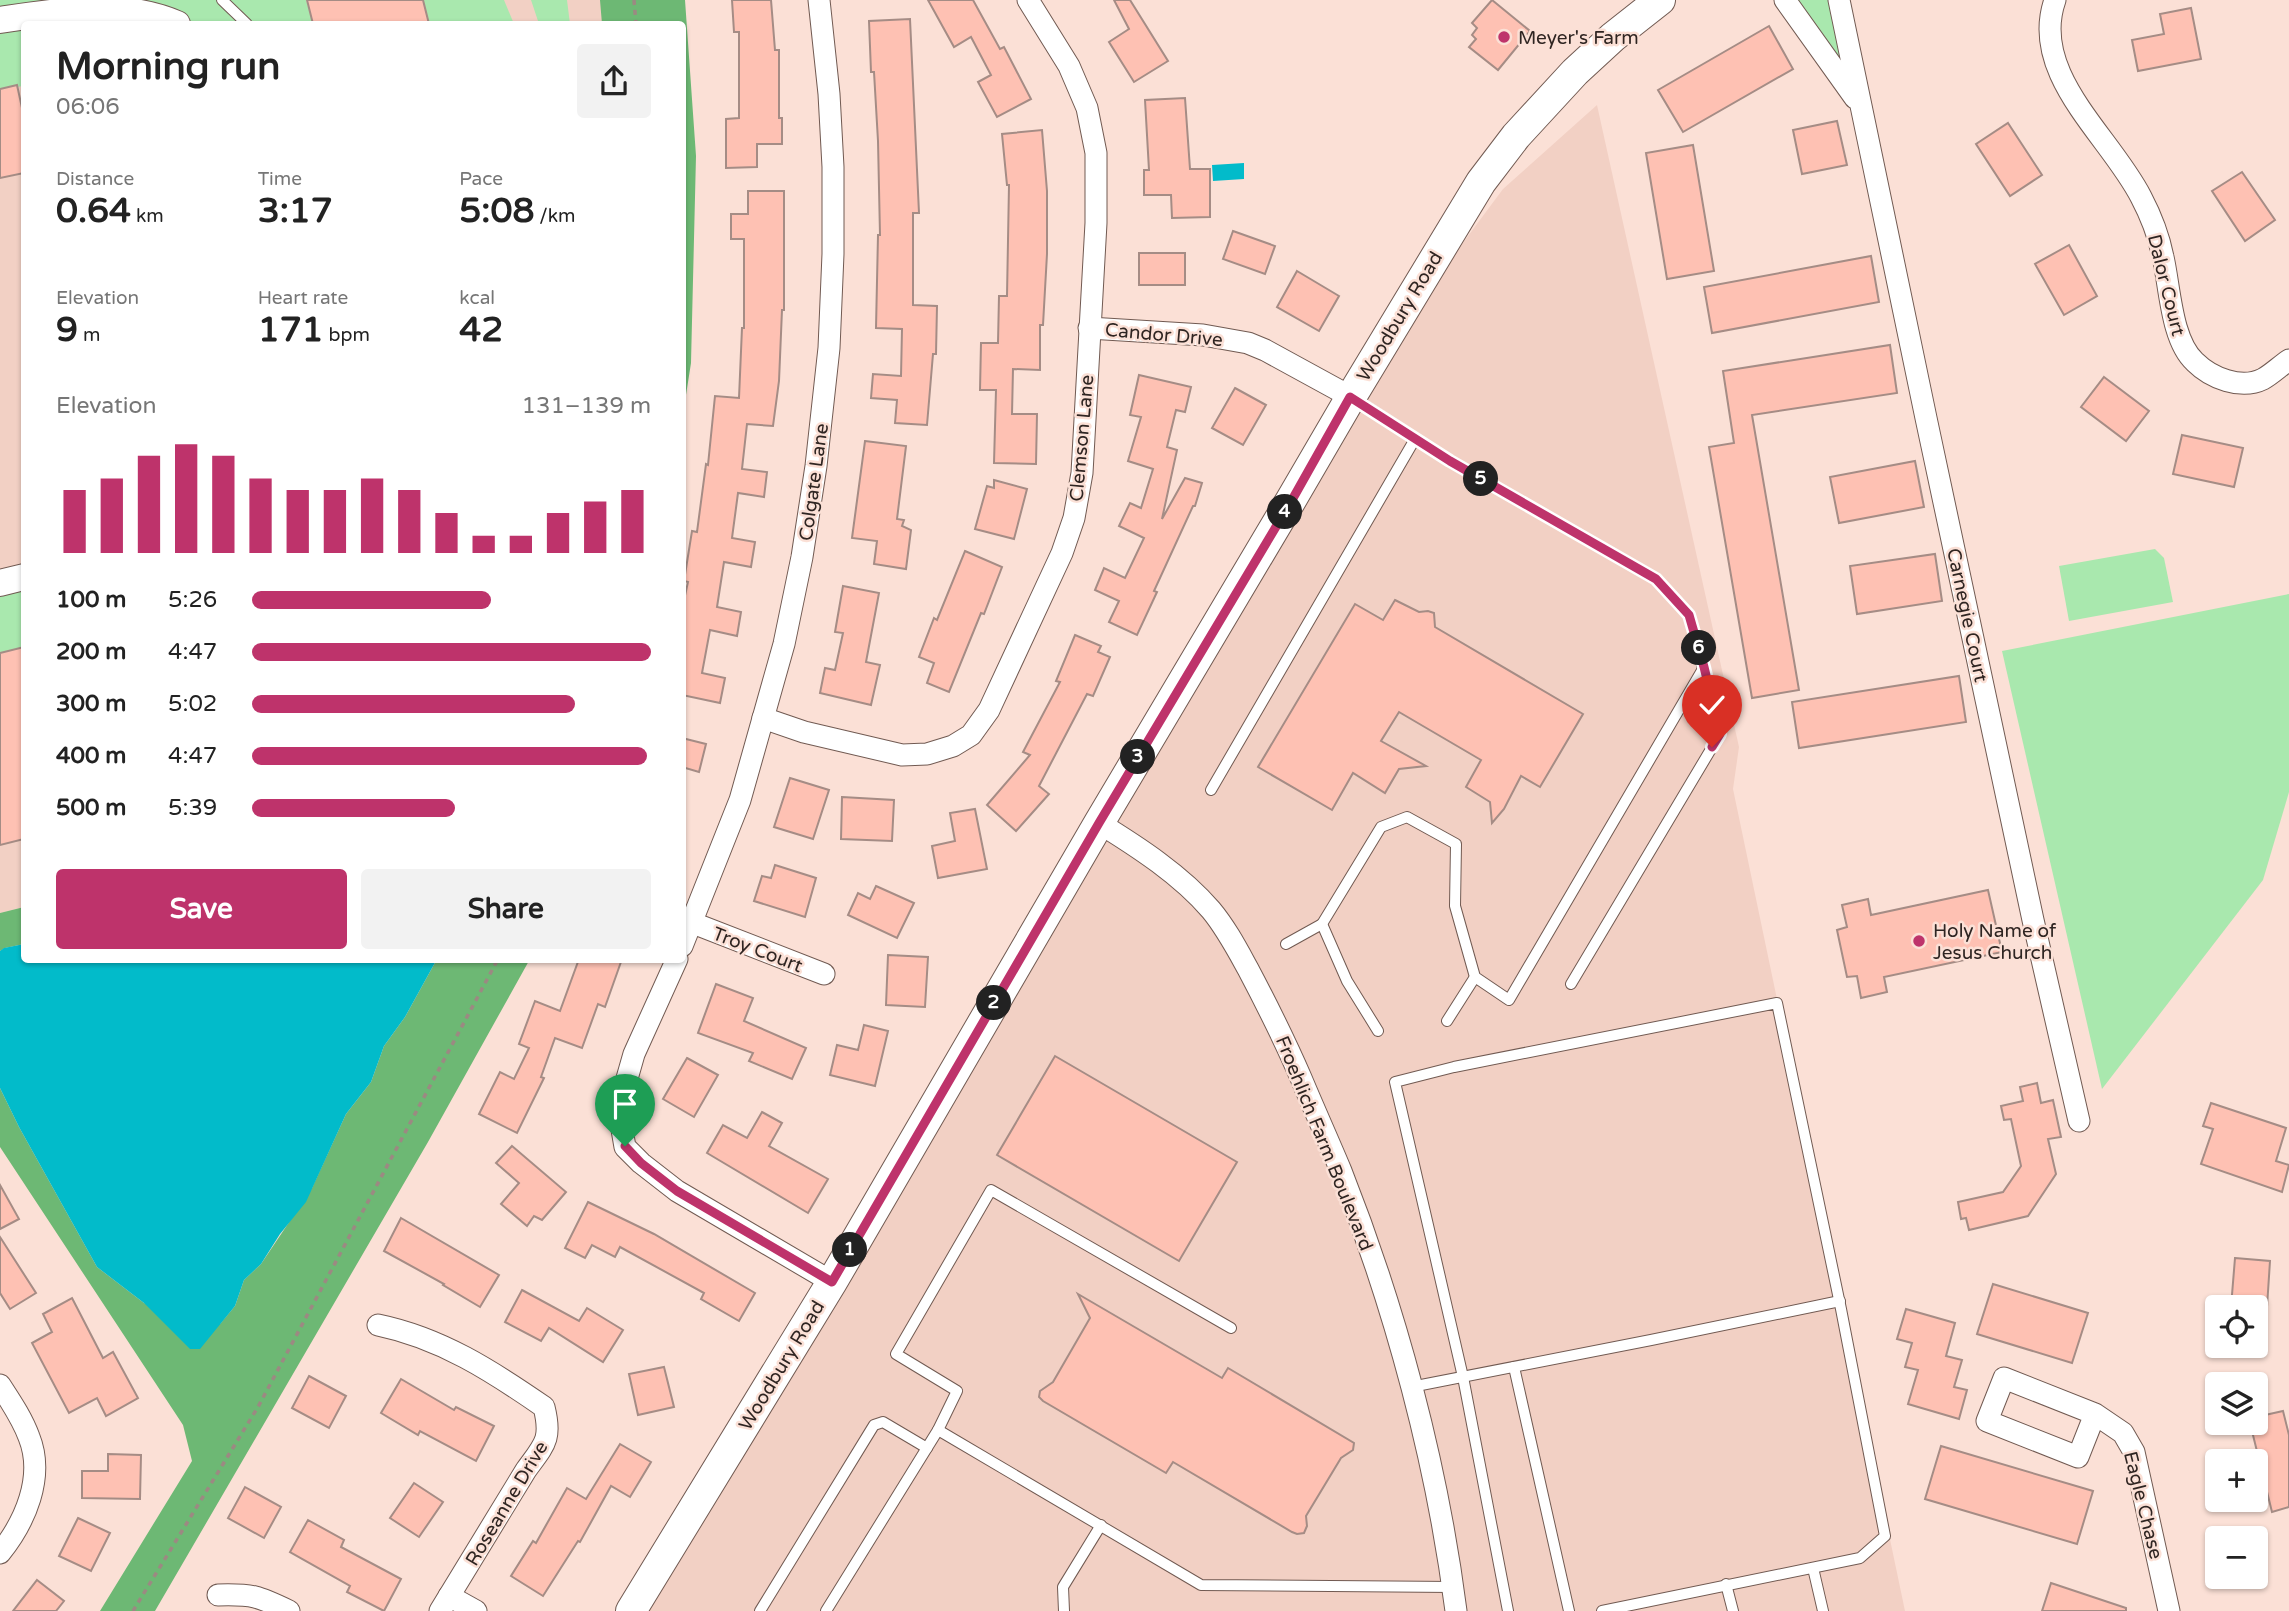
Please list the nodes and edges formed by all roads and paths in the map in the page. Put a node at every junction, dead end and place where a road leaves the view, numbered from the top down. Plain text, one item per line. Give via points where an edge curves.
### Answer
1 (222, 0) edge
2 (634, 0) edge
3 (819, 0) edge
4 (1028, 0) edge
5 (1660, 0) edge
6 (1785, 0) edge
7 (1839, 0) edge
8 (2054, 0) edge
9 (0, 20) edge
10 (171, 21) edge
11 (244, 21) edge
12 (636, 21) edge
13 (1862, 108) junction
14 (1089, 328) junction
15 (2289, 360) edge
16 (1350, 397) junction
17 (1415, 439) junction
18 (21, 578) edge
19 (0, 583) edge
20 (1704, 667) junction
21 (763, 718) junction
22 (1212, 790) dead end
23 (1099, 823) junction
24 (693, 923) junction
25 (1322, 924) junction
26 (686, 938) edge
27 (1286, 944) dead end
28 (496, 963) edge
29 (675, 963) edge
30 (824, 974) dead end
31 (1475, 977) junction
32 (1571, 984) dead end
33 (1447, 1021) dead end
34 (1378, 1031) dead end
35 (2079, 1121) dead end
36 (832, 1282) junction
37 (1840, 1301) junction
38 (378, 1325) dead end
39 (1231, 1328) dead end
40 (1514, 1367) junction
41 (1463, 1377) junction
42 (0, 1385) edge
43 (1410, 1387) junction
44 (2095, 1414) junction
45 (938, 1430) junction
46 (927, 1448) junction
47 (1101, 1525) junction
48 (0, 1553) edge
49 (1814, 1568) junction
50 (1727, 1584) junction
51 (1453, 1587) junction
52 (218, 1595) dead end
53 (444, 1604) edge
54 (133, 1611) edge
55 (289, 1611) edge
56 (477, 1611) edge
57 (631, 1611) edge
58 (760, 1611) edge
59 (826, 1611) edge
60 (1063, 1611) edge
61 (1456, 1611) edge
62 (1508, 1611) edge
63 (1569, 1611) edge
64 (1602, 1611) edge
65 (1733, 1611) edge
66 (1823, 1611) edge
67 (2169, 1611) edge

1 - 11 lane
2 - 12 path
3 - 21 street, Colgate Lane via 833,167 830,348 802,557
4 - 14 street, Clemson Lane via 1069,66 1087,108 1096,153
5 - 16 main road, Woodbury Road via 1575,72 1516,136 1481,182
6 - 13 street, Carnegie Court
7 - 13 street, Carnegie Court
8 - 15 street, Dalor Court via 2049,23 2055,65 2141,198 2162,254 2183,348 2211,375 2230,382 2263,380
9 - 10 street via 97,5 131,7
13 - 35 street, Carnegie Court
14 - 16 street, Candor Drive via 1203,335 1248,343
14 - 21 street, Clemson Lane via 1082,473 1074,519 1010,669 971,735 927,754 901,755
16 - 17 lane
16 - 23 main road, Woodbury Road
17 - 20 lane via 1656,579 1689,615
17 - 22 lane
18 - 19 street
20 - 31 lane via 1509,1000
20 - 32 lane via 1720,734
21 - 24 street, Colgate Lane via 740,800
23 - 36 main road, Woodbury Road
23 - 43 street, Froehlich Farm Boulevard via 1184,883 1232,939 1278,1024 1341,1172
24 - 26 street, Colgate Lane
24 - 30 street, Troy Court
25 - 27 lane
25 - 31 lane via 1381,827 1407,817 1456,844 1455,906
25 - 34 lane via 1347,981
28 - 54 path via 258,1407
29 - 36 street via 634,1054 624,1089 619,1112 625,1146 677,1191
31 - 33 lane
36 - 57 main road, Woodbury Road
37 - 40 lane
37 - 41 lane via 1777,1003 1454,1067 1395,1082
37 - 49 lane via 1885,1536 1860,1558
38 - 53 street, Roseanne Drive via 445,1346 544,1407 547,1418 549,1428 542,1449
39 - 45 lane via 991,1190 897,1354 957,1391
40 - 41 lane
40 - 63 lane
41 - 43 lane
41 - 62 lane
42 - 48 street via 18,1413 33,1453 33,1488 26,1512
43 - 51 street, Froehlich Farm Boulevard
44 - 44 street, Eagle Chase via 2004,1378 1987,1421 2078,1457
44 - 67 street, Eagle Chase via 2123,1433 2134,1452
45 - 46 lane
45 - 47 lane
46 - 58 lane via 883,1422 874,1425
46 - 59 lane
47 - 51 lane via 1201,1585
47 - 60 lane via 1063,1587
49 - 50 lane
49 - 66 lane
50 - 64 lane
50 - 65 lane
51 - 61 street, Froehlich Farm Boulevard
52 - 55 street via 248,1594
53 - 56 street

